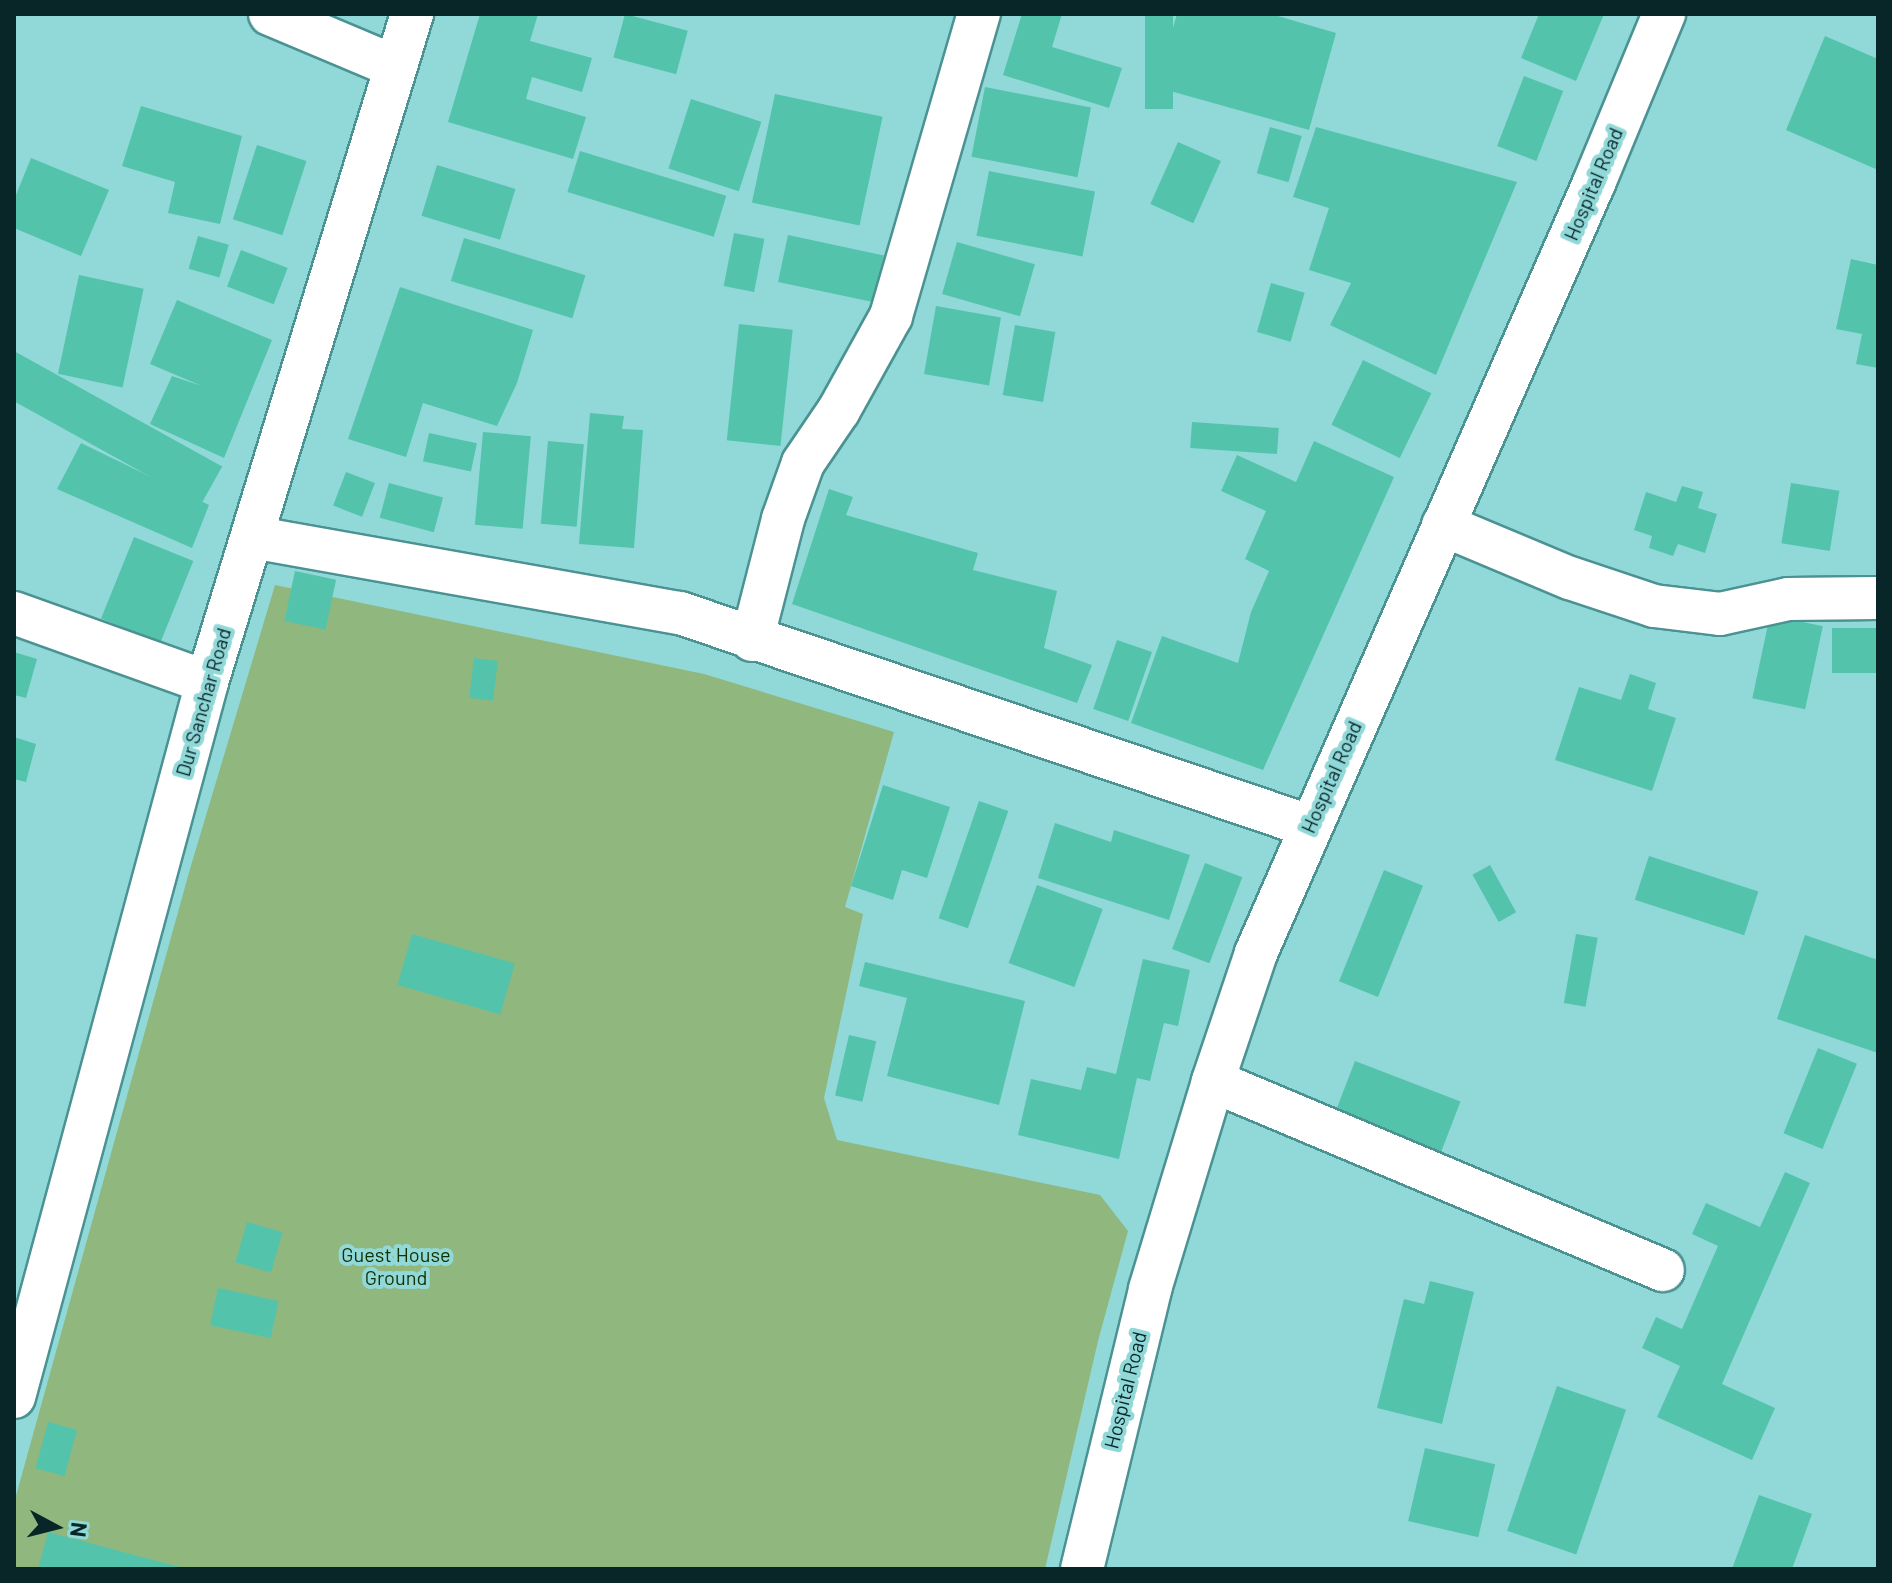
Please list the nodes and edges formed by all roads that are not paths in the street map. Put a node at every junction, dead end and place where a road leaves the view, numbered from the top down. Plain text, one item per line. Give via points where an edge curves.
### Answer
1 (270, 14) edge
2 (412, 14) edge
3 (979, 14) edge
4 (1664, 14) edge
5 (394, 66) junction
6 (1443, 525) junction
7 (252, 537) junction
8 (1878, 598) edge
9 (14, 613) edge
10 (752, 640) junction
11 (207, 682) junction
12 (1309, 826) junction
13 (1213, 1081) junction
14 (1663, 1270) dead end
15 (14, 1397) edge
16 (1082, 1569) edge

1 - 5 street
2 - 5 street, Dur Sanchar Road
3 - 10 street via 891,316 803,463
4 - 6 street, Hospital Road
5 - 7 street, Dur Sanchar Road
6 - 8 street via 1654,606 1720,614 1788,599
6 - 12 street, Hospital Road
7 - 10 street via 680,613
7 - 11 street, Dur Sanchar Road
9 - 11 street
10 - 12 street
11 - 15 street, Dur Sanchar Road
12 - 13 street, Hospital Road via 1256,953
13 - 14 street
13 - 16 street, Hospital Road via 1150,1289

